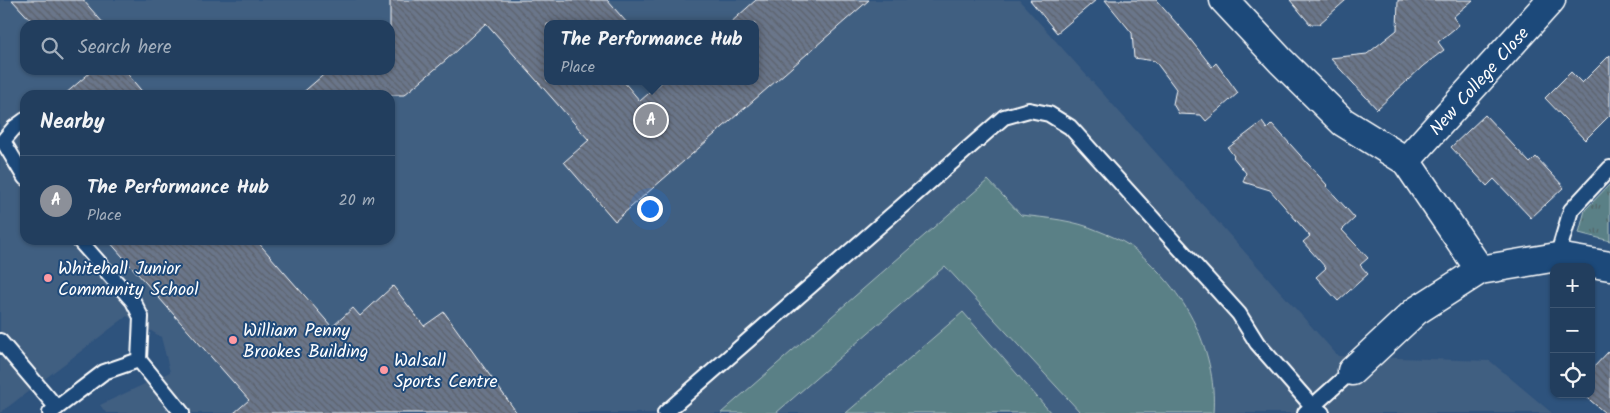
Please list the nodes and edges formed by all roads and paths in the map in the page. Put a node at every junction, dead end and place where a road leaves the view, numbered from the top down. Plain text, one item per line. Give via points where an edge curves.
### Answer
1 (1224, 0) edge
2 (1552, 0) edge
3 (20, 124) edge
4 (1406, 161) junction
5 (1610, 168) edge
6 (20, 170) edge
7 (84, 245) edge
8 (1556, 257) junction
9 (1610, 266) edge
10 (1480, 270) junction
11 (0, 342) edge
12 (139, 360) junction
13 (1352, 371) joint
14 (53, 410) edge
15 (1313, 411) edge
16 (182, 413) edge
17 (665, 413) edge

1 - 4 street via 1343,122
2 - 4 street, New College Close
3 - 6 lane via 3,141
4 - 10 street
5 - 8 lane via 1571,210
7 - 12 lane via 133,301 141,316
8 - 9 street
8 - 10 street
10 - 13 street via 1416,311
11 - 14 lane
12 - 14 lane via 104,372
12 - 16 lane
13 - 15 lane
15 - 17 lane via 1257,343 1240,314 1070,127 1049,114 1029,110 1004,117

